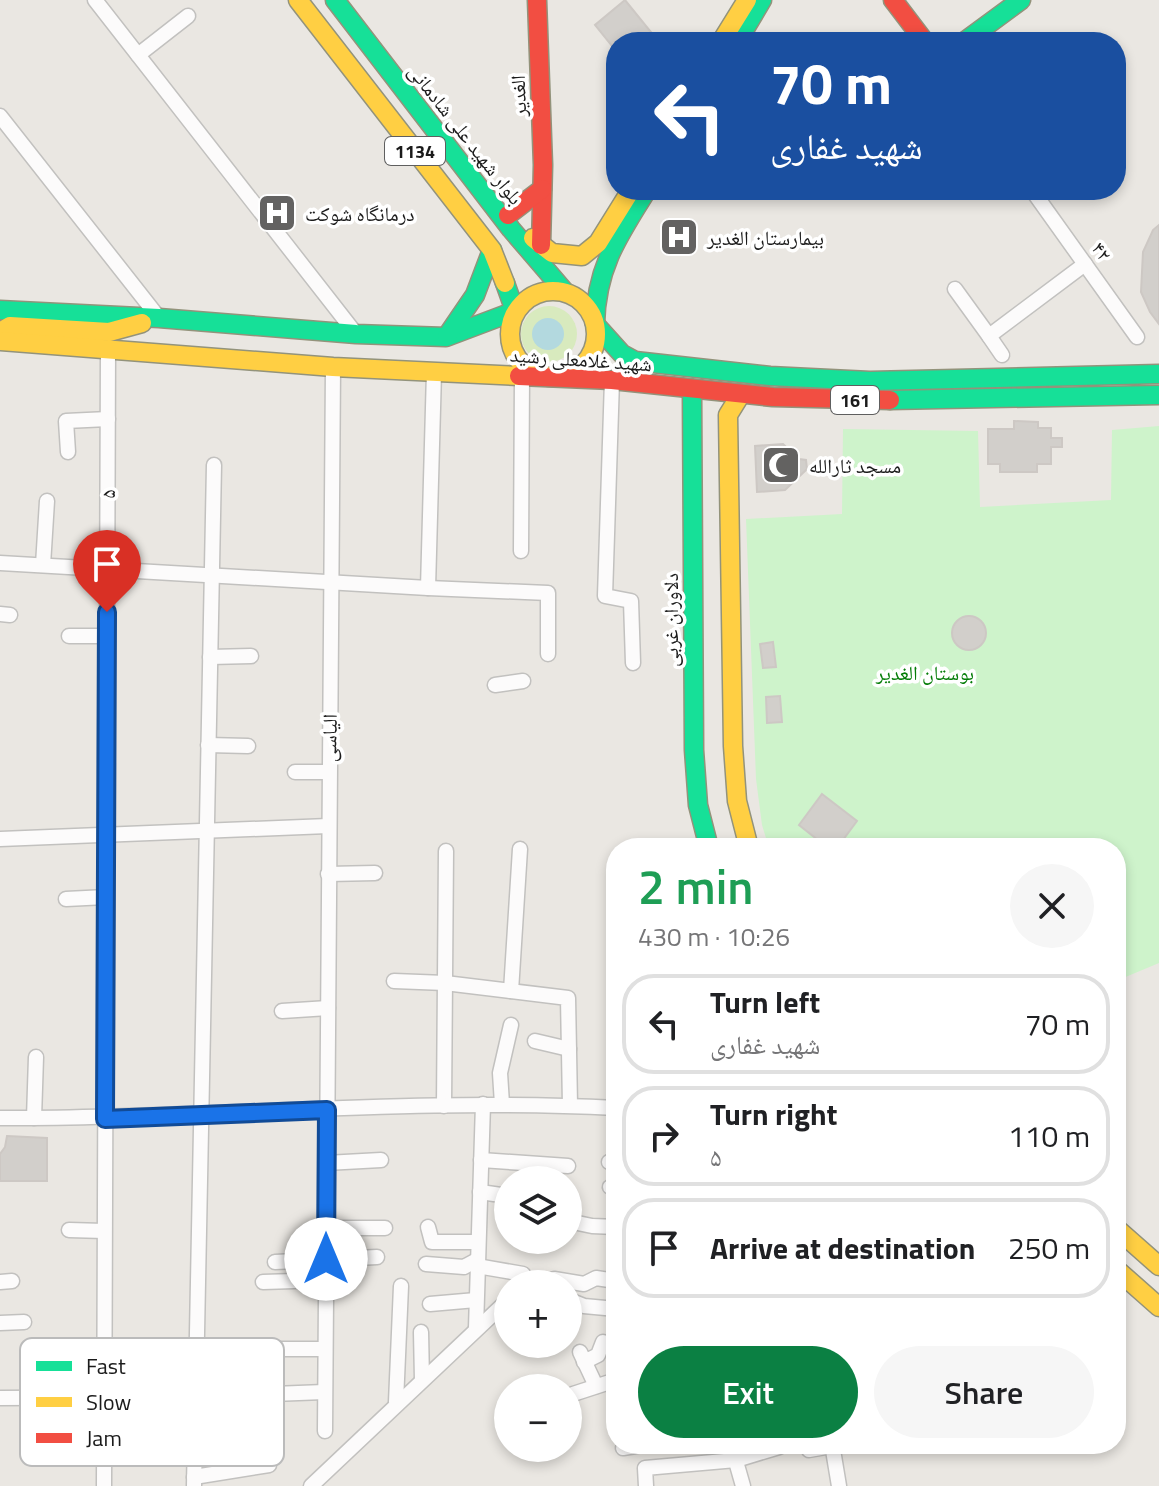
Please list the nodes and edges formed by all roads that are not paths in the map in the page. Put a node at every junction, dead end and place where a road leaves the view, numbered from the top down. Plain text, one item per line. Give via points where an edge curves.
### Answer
1 (95, 0) edge
2 (298, 0) edge
3 (335, 0) edge
4 (537, 0) edge
5 (747, 0) edge
6 (762, 0) edge
7 (893, 0) edge
8 (1021, 0) edge
9 (188, 16) dead end
10 (727, 32) edge
11 (743, 32) edge
12 (917, 32) edge
13 (978, 32) edge
14 (138, 55) junction
15 (0, 116) edge
16 (542, 189) junction
17 (625, 200) edge
18 (641, 200) edge
19 (1039, 200) edge
20 (491, 203) junction
21 (508, 215) junction
22 (532, 244) junction
23 (495, 256) junction
24 (1085, 264) junction
25 (955, 289) dead end
26 (565, 292) junction
27 (0, 310) edge
28 (515, 311) junction
29 (159, 318) junction
30 (595, 324) junction
31 (0, 332) edge
32 (356, 334) junction
33 (989, 336) junction
34 (446, 337) junction
35 (1137, 337) dead end
36 (0, 341) edge
37 (108, 349) junction
38 (1002, 355) dead end
39 (333, 367) junction
40 (434, 372) junction
41 (1159, 374) edge
42 (522, 376) junction
43 (552, 378) junction
44 (612, 380) junction
45 (692, 390) junction
46 (741, 394) junction
47 (1159, 395) edge
48 (108, 419) junction
49 (68, 452) dead end
50 (214, 465) dead end
51 (47, 501) dead end
52 (521, 551) dead end
53 (0, 563) edge
54 (43, 565) junction
55 (107, 569) junction
56 (212, 574) junction
57 (332, 581) junction
58 (428, 588) junction
59 (69, 636) dead end
60 (107, 636) junction
61 (548, 654) dead end
62 (251, 656) dead end
63 (210, 657) junction
64 (633, 663) dead end
65 (523, 681) dead end
66 (495, 685) dead end
67 (208, 745) junction
68 (248, 746) dead end
69 (295, 772) dead end
70 (329, 772) junction
71 (328, 826) junction
72 (207, 831) junction
73 (106, 835) junction
74 (706, 838) edge
75 (746, 838) edge
76 (0, 839) edge
77 (520, 849) dead end
78 (446, 851) dead end
79 (375, 873) dead end
80 (328, 874) junction
81 (106, 897) junction
82 (66, 899) dead end
83 (394, 981) dead end
84 (445, 983) junction
85 (511, 991) junction
86 (328, 1008) junction
87 (282, 1011) dead end
88 (511, 1025) dead end
89 (535, 1041) dead end
90 (569, 1049) junction
91 (36, 1057) dead end
92 (483, 1104) junction
93 (502, 1104) junction
94 (570, 1105) junction
95 (444, 1106) junction
96 (606, 1107) edge
97 (327, 1110) junction
98 (201, 1115) junction
99 (0, 1118) edge
100 (34, 1118) junction
101 (105, 1119) junction
102 (381, 1160) dead end
103 (481, 1160) junction
104 (326, 1163) junction
105 (568, 1166) dead end
106 (480, 1192) junction
107 (494, 1194) edge
108 (582, 1224) edge
109 (428, 1227) dead end
110 (606, 1227) edge
111 (326, 1228) junction
112 (385, 1228) dead end
113 (69, 1230) dead end
114 (104, 1231) junction
115 (1126, 1237) edge
116 (478, 1242) junction
117 (377, 1257) dead end
118 (326, 1259) junction
119 (275, 1262) dead end
120 (477, 1263) junction
121 (426, 1264) dead end
122 (1159, 1266) edge
123 (506, 1270) edge
124 (1126, 1278) edge
125 (325, 1280) junction
126 (606, 1280) edge
127 (263, 1282) dead end
128 (582, 1284) edge
129 (401, 1286) dead end
130 (476, 1300) junction
131 (430, 1304) dead end
132 (582, 1305) edge
133 (1159, 1307) edge
134 (606, 1308) edge
135 (494, 1312) edge
136 (24, 1322) dead end
137 (0, 1323) edge
138 (476, 1328) junction
139 (421, 1332) dead end
140 (104, 1338) edge
141 (196, 1338) edge
142 (603, 1342) dead end
143 (284, 1349) edge
144 (325, 1349) junction
145 (422, 1380) junction
146 (606, 1383) edge
147 (596, 1386) junction
148 (582, 1391) edge
149 (324, 1392) junction
150 (284, 1394) edge
151 (0, 1398) edge
152 (20, 1398) edge
153 (396, 1402) junction
154 (325, 1431) dead end
155 (734, 1454) edge
156 (756, 1454) edge
157 (834, 1454) edge
158 (736, 1460) junction
159 (264, 1466) edge
160 (194, 1481) edge
161 (739, 1485) edge
162 (311, 1486) edge
163 (646, 1486) edge
164 (839, 1486) edge

1 - 14 street
2 - 23 main road, 1134
3 - 20 main road, بلوار شهید علی شادمانی / 1134
4 - 16 main road, الغدیر
5 - 10 main road
6 - 11 main road
7 - 12 main road
8 - 13 main road
9 - 14 street
14 - 32 street
15 - 29 street
16 - 21 main road
16 - 22 main road, الغدیر
17 - 22 main road via 598,243 582,256 552,253
18 - 30 main road via 602,265
19 - 24 street, ۴۲
20 - 21 main road
20 - 22 main road, بلوار شهید علی شادمانی / 1134
21 - 22 main road
22 - 23 main road via 515,258
22 - 26 main road, بلوار شهید علی شادمانی / 1134
23 - 28 main road, 1134
23 - 34 main road
24 - 33 street
24 - 35 street, ۴۲
25 - 33 street
26 - 28 main road via 542,291
26 - 30 main road via 589,310
27 - 29 main road, شهید غلامعلی رشید
28 - 34 main road, شهید غلامعلی رشید
28 - 43 main road via 509,333 514,355 530,371
29 - 31 main road via 109,332 10,326
29 - 32 main road, شهید غلامعلی رشید
30 - 41 main road, شهید غلامعلی رشید / 161 via 635,361 742,373 870,381
30 - 43 main road via 587,361
32 - 34 main road, شهید غلامعلی رشید
33 - 38 street
36 - 37 main road, شهید غلامعلی رشید / 161
37 - 39 main road, شهید غلامعلی رشید / 161
37 - 48 street, ۵
39 - 40 main road, شهید غلامعلی رشید / 161
39 - 57 street, الیاسی
40 - 42 main road, شهید غلامعلی رشید / 161
40 - 58 street
42 - 43 main road, شهید غلامعلی رشید / 161
42 - 52 street
43 - 44 main road, شهید غلامعلی رشید / 161
44 - 45 main road, شهید غلامعلی رشید / 161
44 - 64 street via 605,596 631,601
45 - 46 main road, شهید غلامعلی رشید / 161
45 - 74 main road, دلاوران غربی via 694,750
46 - 47 main road, شهید غلامعلی رشید / 161 via 871,400
46 - 75 main road via 728,415 730,678 737,801
48 - 49 street via 66,421
48 - 55 street, ۵
50 - 56 street
51 - 54 street
53 - 54 street
54 - 55 street
55 - 56 street
55 - 60 street, ۵
56 - 57 street
56 - 63 street
57 - 58 street
57 - 70 street, الیاسی
58 - 61 street via 548,593
59 - 60 street
60 - 73 street, ۵
62 - 63 street
63 - 67 street
65 - 66 street
67 - 68 street
67 - 72 street
69 - 70 street
70 - 71 street, الیاسی
71 - 72 street
71 - 80 street, الیاسی
72 - 73 street
72 - 98 street
73 - 76 street
73 - 81 street, ۵
77 - 85 street
78 - 84 street
79 - 80 street
80 - 86 street, الیاسی
81 - 82 street
81 - 101 street, ۵
83 - 84 street
84 - 85 street
84 - 95 street
85 - 90 street via 568,998
86 - 87 street
86 - 97 street, الیاسی
88 - 93 street via 500,1073
89 - 90 street
90 - 94 street
91 - 100 street
92 - 93 street
92 - 95 street
92 - 103 street
93 - 94 street
94 - 96 street
95 - 97 street
97 - 98 street
97 - 104 street, الیاسی
98 - 101 street
98 - 141 street
99 - 100 street
100 - 101 street
101 - 114 street, ۵
102 - 104 street
103 - 105 street
103 - 106 street
104 - 111 street, الیاسی
106 - 107 street
106 - 116 street
108 - 110 street
109 - 116 street via 432,1242
111 - 112 street
111 - 118 street, الیاسی
113 - 114 street
114 - 140 street, ۵
115 - 122 main road
116 - 120 street
117 - 118 street
118 - 119 street
118 - 125 street, الیاسی
120 - 121 street
120 - 123 street
120 - 130 street
124 - 133 main road
125 - 127 street
125 - 144 street, الیاسی
126 - 128 street
129 - 153 street
130 - 131 street
130 - 138 street
132 - 134 street
135 - 138 street
136 - 137 street
138 - 145 street
139 - 145 street
142 - 147 street via 598,1355 582,1357
143 - 144 street
144 - 149 street, الیاسی
145 - 153 street
146 - 147 street
147 - 148 street
149 - 150 street
149 - 154 street, الیاسی
151 - 152 street
153 - 162 street
155 - 158 street
156 - 158 street
157 - 164 street
158 - 161 street
158 - 163 street via 645,1468
159 - 160 street

